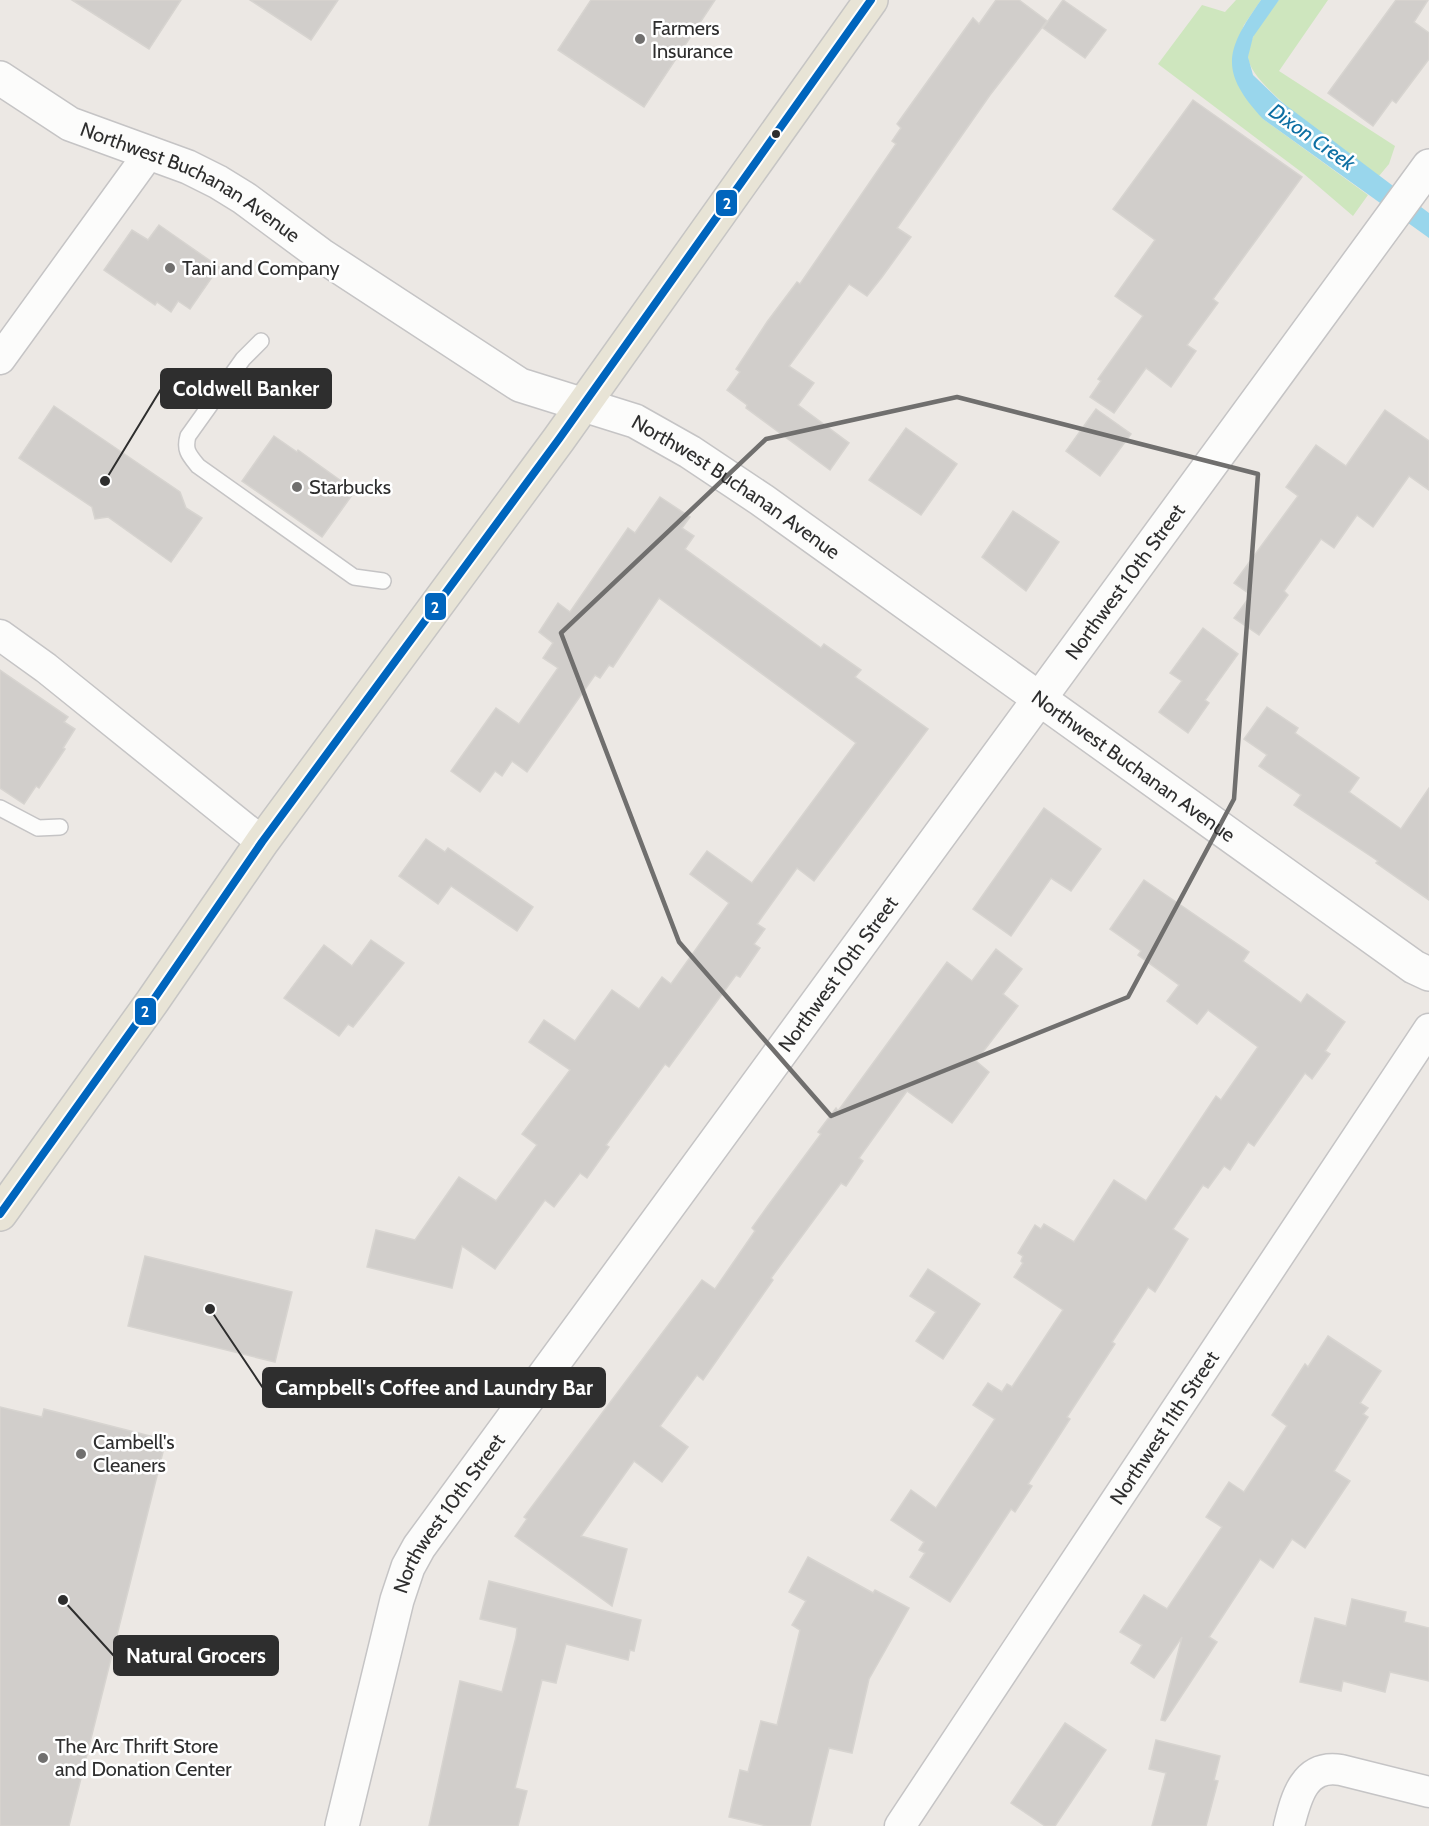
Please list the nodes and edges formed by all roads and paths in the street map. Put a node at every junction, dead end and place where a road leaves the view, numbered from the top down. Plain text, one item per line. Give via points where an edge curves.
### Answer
1 (871, 0) edge
2 (0, 78) edge
3 (150, 152) junction
4 (1426, 170) edge
5 (261, 340) dead end
6 (0, 360) edge
7 (583, 404) junction
8 (383, 581) dead end
9 (0, 635) edge
10 (1040, 700) junction
11 (0, 808) edge
12 (60, 827) dead end
13 (262, 842) junction
14 (1429, 974) edge
15 (1429, 1029) edge
16 (0, 1214) edge
17 (1429, 1792) edge
18 (342, 1826) edge
19 (900, 1826) edge
20 (1289, 1826) edge

1 - 7 main road
2 - 3 street, Northwest Buchanan Avenue via 70,124
3 - 6 street
3 - 7 street, Northwest Buchanan Avenue via 188,167 244,198 321,255 520,385
4 - 10 street, Northwest 10th Street
5 - 8 lane via 188,436 187,454 354,577
7 - 10 street, Northwest Buchanan Avenue via 635,421 690,452
7 - 13 main road
9 - 13 street
10 - 14 street, Northwest Buchanan Avenue
10 - 18 street, Northwest 10th Street via 419,1547 397,1600
11 - 12 lane via 38,828
13 - 16 main road
15 - 19 street, Northwest 11th Street
17 - 20 street via 1334,1769 1308,1779 1299,1789

